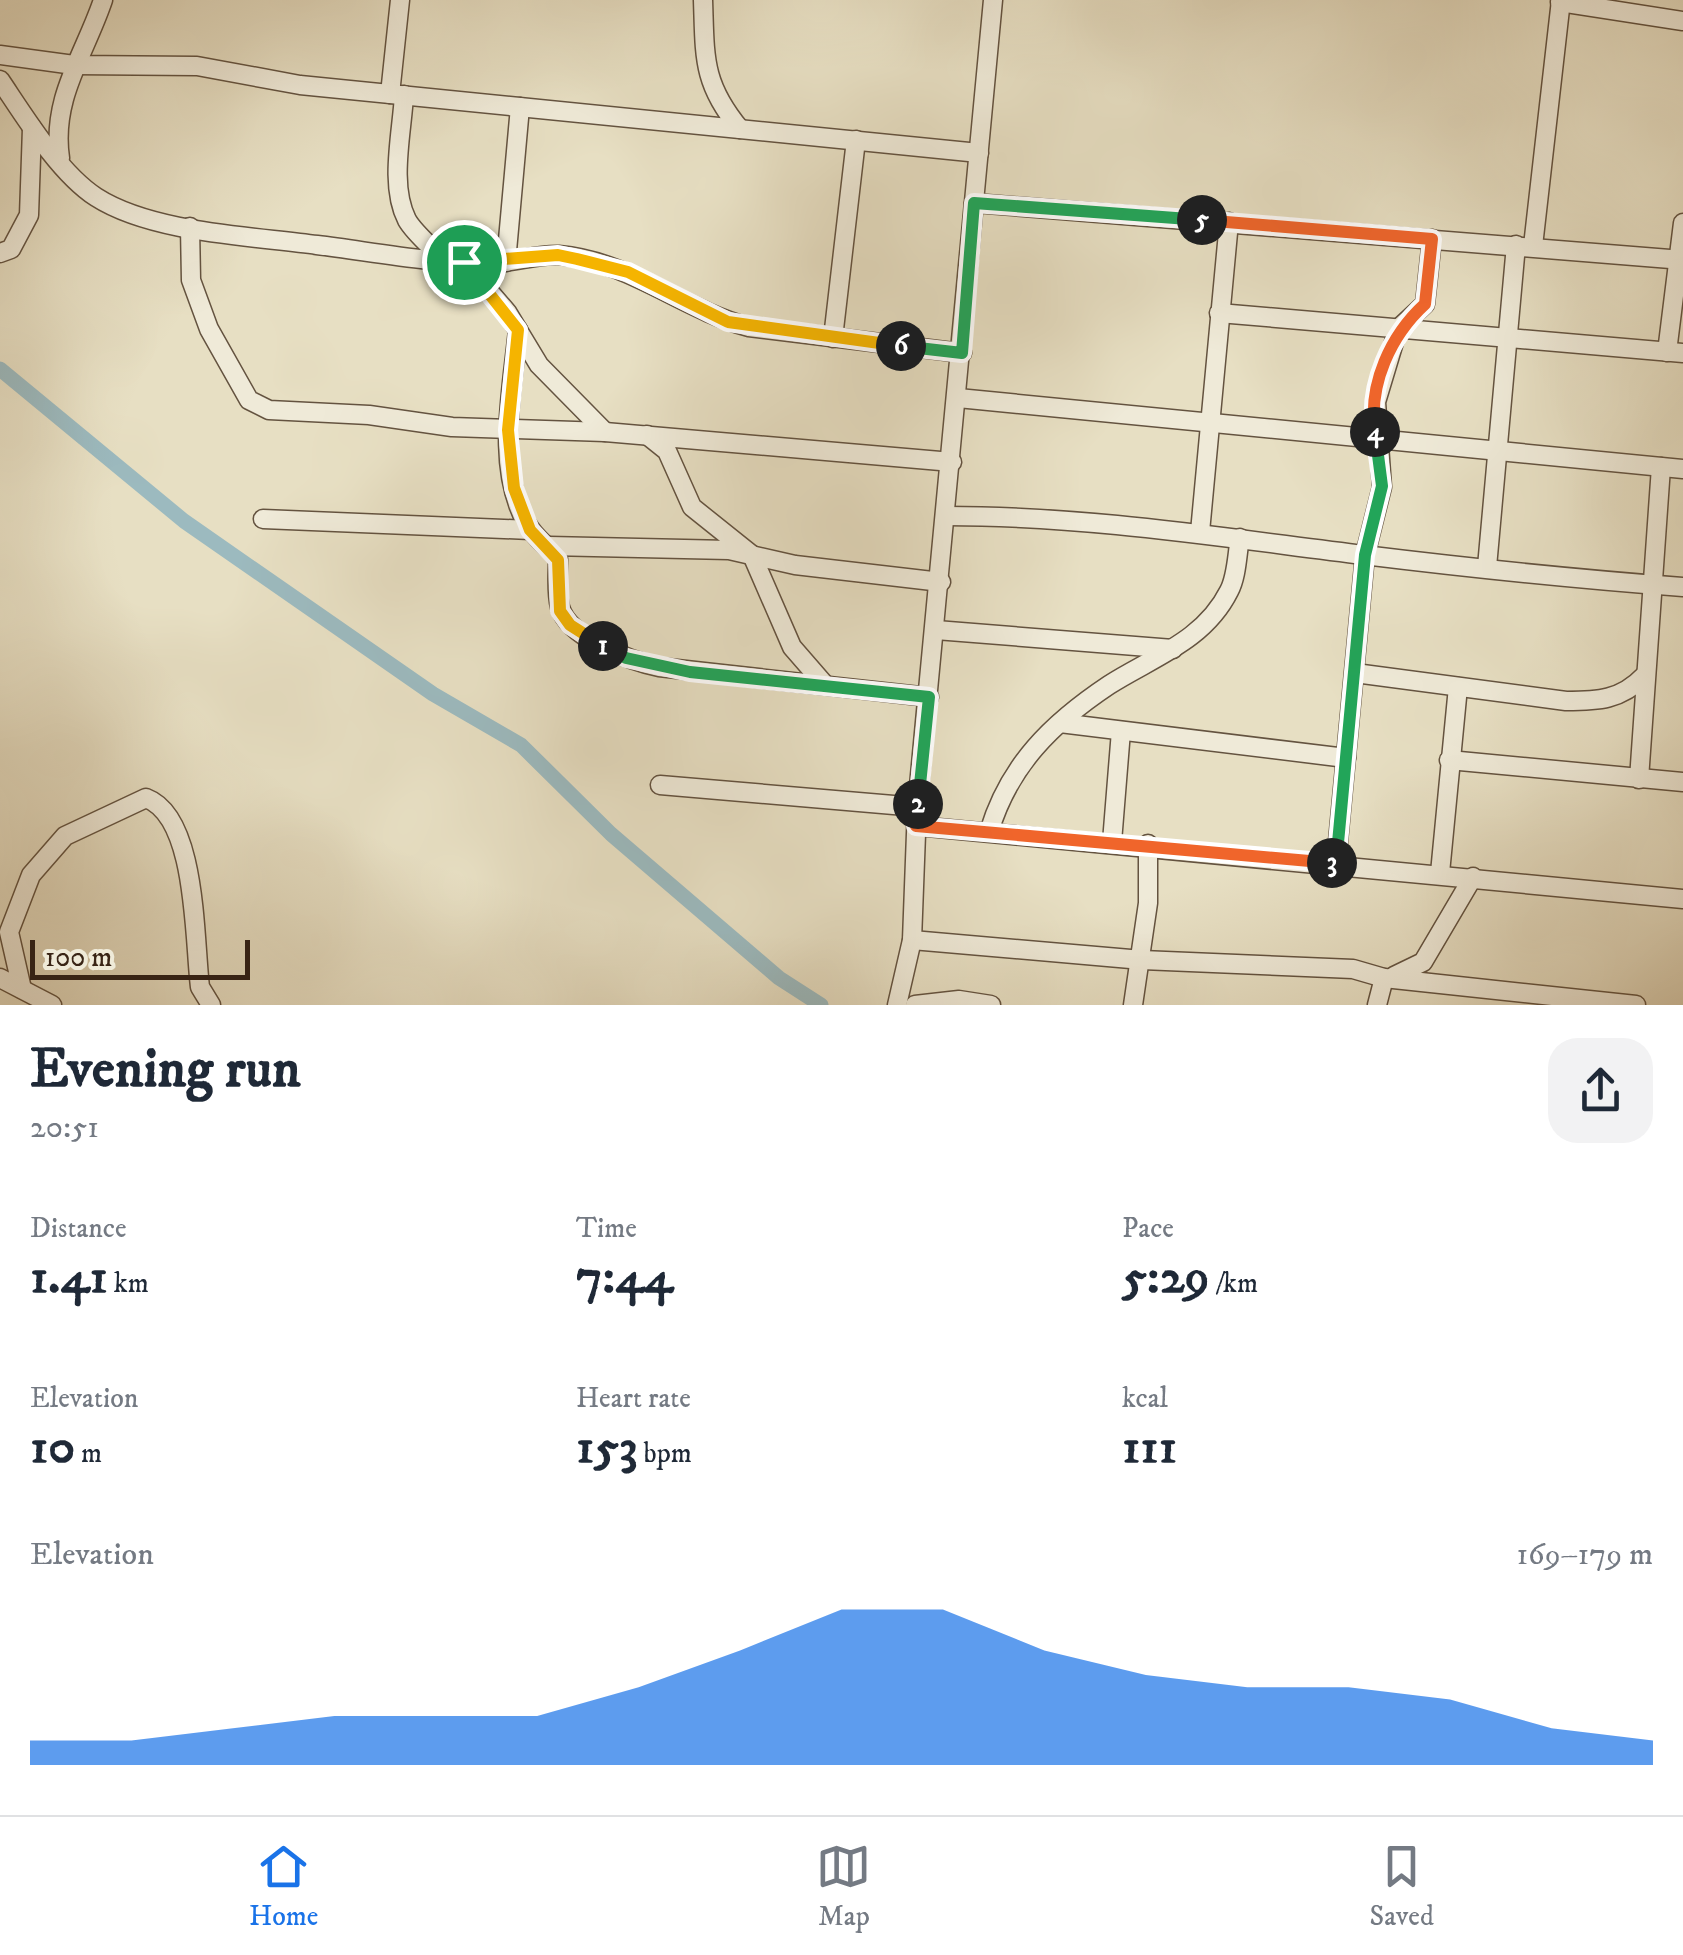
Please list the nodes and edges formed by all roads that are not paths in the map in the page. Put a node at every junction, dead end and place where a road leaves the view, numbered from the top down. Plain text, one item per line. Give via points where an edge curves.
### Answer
1 (103, 0) edge
2 (400, 0) edge
3 (704, 0) edge
4 (993, 0) edge
5 (1561, 1) edge
6 (1683, 20) edge
7 (0, 55) edge
8 (74, 65) junction
9 (0, 80) edge
10 (397, 94) junction
11 (520, 106) junction
12 (32, 128) junction
13 (740, 129) junction
14 (856, 140) junction
15 (979, 152) junction
16 (60, 159) junction
17 (974, 203) junction
18 (1229, 222) junction
19 (1683, 223) edge
20 (190, 228) junction
21 (1432, 239) junction
22 (1524, 246) junction
23 (0, 253) edge
24 (444, 260) junction
25 (1681, 260) edge
26 (464, 262) junction
27 (506, 262) junction
28 (1219, 313) junction
29 (1398, 329) junction
30 (518, 330) junction
31 (1507, 337) junction
32 (832, 338) junction
33 (962, 353) junction
34 (1675, 353) edge
35 (958, 398) junction
36 (1208, 424) junction
37 (508, 430) junction
38 (606, 432) junction
39 (647, 435) junction
40 (1377, 440) junction
41 (1497, 453) junction
42 (952, 462) junction
43 (1660, 467) junction
44 (1683, 469) edge
45 (947, 516) junction
46 (264, 519) dead end
47 (530, 530) junction
48 (1200, 532) junction
49 (1240, 538) junction
50 (549, 546) junction
51 (752, 555) junction
52 (1365, 555) junction
53 (1487, 567) junction
54 (940, 582) junction
55 (1650, 584) junction
56 (1683, 587) edge
57 (936, 630) junction
58 (1174, 649) junction
59 (1355, 672) junction
60 (1644, 676) junction
61 (824, 685) junction
62 (1458, 687) junction
63 (929, 697) junction
64 (1060, 723) junction
65 (1121, 731) junction
66 (1346, 758) junction
67 (1450, 760) junction
68 (1639, 779) junction
69 (1683, 782) edge
70 (660, 784) dead end
71 (917, 817) junction
72 (989, 832) junction
73 (1112, 842) junction
74 (1148, 844) junction
75 (1336, 864) junction
76 (1440, 873) junction
77 (1473, 877) junction
78 (1683, 899) edge
79 (912, 940) junction
80 (1142, 960) junction
81 (0, 978) edge
82 (1384, 978) junction
83 (22, 989) junction
84 (1500, 998) edge
85 (1605, 1003) edge
86 (52, 1005) edge
87 (211, 1005) edge
88 (897, 1005) edge
89 (915, 1005) edge
90 (991, 1005) edge
91 (1133, 1005) edge
92 (1377, 1005) edge
93 (1636, 1005) edge

1 - 8 street
2 - 10 street
3 - 13 street via 705,68 716,100
4 - 15 street
5 - 6 street
5 - 22 street
7 - 8 street
8 - 10 street via 197,66
8 - 16 street via 59,116
9 - 12 street
10 - 11 street
10 - 24 street via 402,207
11 - 13 street
11 - 27 street
12 - 16 street
12 - 23 street via 29,215 11,249
13 - 14 street
14 - 15 street
14 - 32 street
15 - 17 street
16 - 20 street via 98,198
17 - 18 street
17 - 33 street
18 - 21 street
18 - 28 street
19 - 25 street
20 - 24 street
20 - 37 street via 191,280 249,400 286,414 368,414
21 - 22 street
21 - 29 street via 1425,304
22 - 25 street
22 - 31 street
24 - 26 street
25 - 34 street
26 - 27 street
26 - 30 street
27 - 32 street via 558,255 602,264 728,322
28 - 29 street
28 - 36 street
29 - 31 street
29 - 40 street via 1380,382
30 - 37 street
30 - 38 street via 539,364
31 - 34 street
31 - 41 street
32 - 33 street
33 - 35 street
35 - 36 street
35 - 42 street
36 - 40 street
36 - 48 street
37 - 38 street
37 - 47 street via 514,488
38 - 39 street
39 - 42 street
39 - 51 street via 676,465 692,508
40 - 41 street
40 - 52 street via 1382,486
41 - 43 street
41 - 53 street
42 - 45 street
43 - 44 street
43 - 55 street
45 - 48 street
45 - 54 street
46 - 47 street
47 - 50 street
48 - 49 street
49 - 52 street
49 - 58 street via 1231,588 1212,617
50 - 51 street
50 - 61 street via 558,560 560,611 570,625 626,658 690,672
51 - 54 street
51 - 61 street via 792,647
52 - 53 street
52 - 59 street
53 - 55 street
54 - 57 street
55 - 56 street
55 - 60 street
57 - 58 street
57 - 63 street
58 - 64 street
59 - 62 street
59 - 66 street
60 - 62 street via 1629,692 1601,701
60 - 68 street
61 - 63 street
62 - 67 street
63 - 71 street
64 - 65 street
64 - 72 street via 1025,755 1002,792
65 - 66 street
65 - 73 street
66 - 75 street
67 - 68 street
67 - 76 street
68 - 69 street
70 - 71 street
71 - 72 street
71 - 79 street
72 - 73 street
73 - 74 street
74 - 75 street
74 - 80 street
75 - 76 street
76 - 77 street
77 - 78 street
77 - 82 street via 1423,962
79 - 80 street
79 - 88 street
80 - 82 street via 1353,969
80 - 91 street
81 - 83 street
82 - 84 street
82 - 92 street
83 - 86 street
83 - 87 street via 9,932 31,874 65,836 146,798 159,803 182,835 200,987
84 - 85 street
85 - 93 street
89 - 90 street

